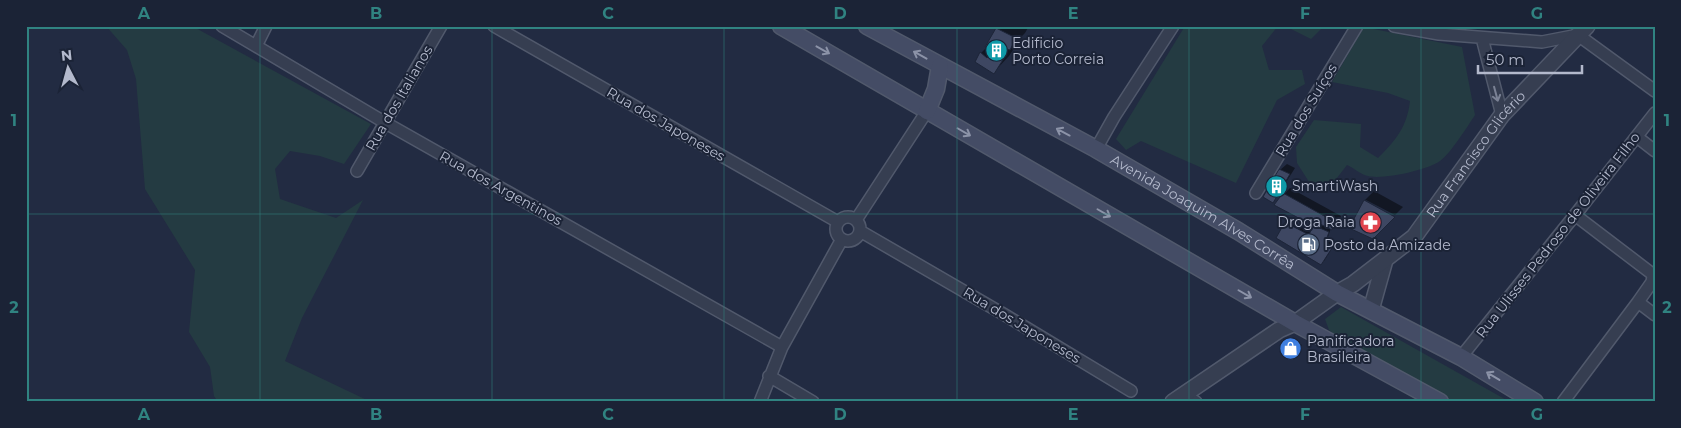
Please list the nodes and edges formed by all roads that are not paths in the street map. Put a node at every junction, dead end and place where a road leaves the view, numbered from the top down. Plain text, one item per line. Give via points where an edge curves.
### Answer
1 (222, 26) edge
2 (266, 26) edge
3 (441, 26) edge
4 (494, 26) edge
5 (780, 26) edge
6 (868, 26) edge
7 (1173, 26) edge
8 (1357, 26) edge
9 (1394, 26) edge
10 (795, 30) edge
11 (1583, 31) edge
12 (1482, 38) junction
13 (256, 46) junction
14 (940, 66) junction
15 (1655, 91) edge
16 (927, 111) junction
17 (1655, 113) edge
18 (1502, 115) junction
19 (384, 122) junction
20 (1637, 137) junction
21 (1096, 149) junction
22 (1655, 151) edge
23 (358, 170) dead end
24 (1256, 193) dead end
25 (1576, 215) junction
26 (838, 222) junction
27 (858, 225) junction
28 (842, 239) junction
29 (1385, 260) junction
30 (1336, 294) junction
31 (1638, 302) junction
32 (1371, 310) junction
33 (1655, 315) edge
34 (1295, 323) junction
35 (782, 347) junction
36 (1462, 357) junction
37 (770, 376) junction
38 (1131, 391) dead end
39 (1184, 399) edge
40 (760, 402) edge
41 (813, 402) edge
42 (1440, 402) edge
43 (1535, 402) edge
44 (1563, 402) edge

1 - 13 street, Rua dos Argentinos
2 - 13 street
3 - 19 street, Rua dos Italianos
4 - 26 street, Rua dos Japoneses
5 - 10 main road
14 -> 6 main road, Avenida Joaquim Alves Corrêa
7 - 21 street
8 - 24 street, Rua dos Suíços
9 - 12 street
10 -> 16 main road
11 - 12 street via 1542,42
11 - 15 street
11 - 18 street, Rua Francisco Glicério
12 -> 18 street
13 - 19 street, Rua dos Argentinos
14 - 16 main road via 936,89
21 -> 14 main road, Avenida Joaquim Alves Corrêa
16 - 27 street
16 -> 34 main road
17 - 20 street, Rua Ulisses Pedroso de Oliveira Filho
18 - 29 street, Rua Francisco Glicério via 1414,237
19 - 23 street, Rua dos Italianos
19 - 35 street, Rua dos Argentinos
20 - 22 street
20 - 25 street, Rua Ulisses Pedroso de Oliveira Filho
21 - 30 main road, Avenida Joaquim Alves Corrêa via 1238,231
25 - 31 street via 1651,273 1652,282
25 - 36 street, Rua Ulisses Pedroso de Oliveira Filho
26 - 27 street via 849,217
26 - 28 street via 836,233
27 - 28 street via 859,234 853,240
27 - 38 street, Rua dos Japoneses
28 - 35 street
29 - 30 street, Rua Francisco Glicério
29 - 32 street
30 - 32 main road, Avenida Joaquim Alves Corrêa
30 - 34 street, Rua Francisco Glicério
31 - 33 street
31 - 44 street
32 - 36 main road, Avenida Joaquim Alves Corrêa
34 - 39 street, Rua Francisco Glicério via 1279,330
34 - 42 main road
35 - 37 street
43 -> 36 main road, Avenida Joaquim Alves Corrêa
37 - 40 street
37 - 41 street

